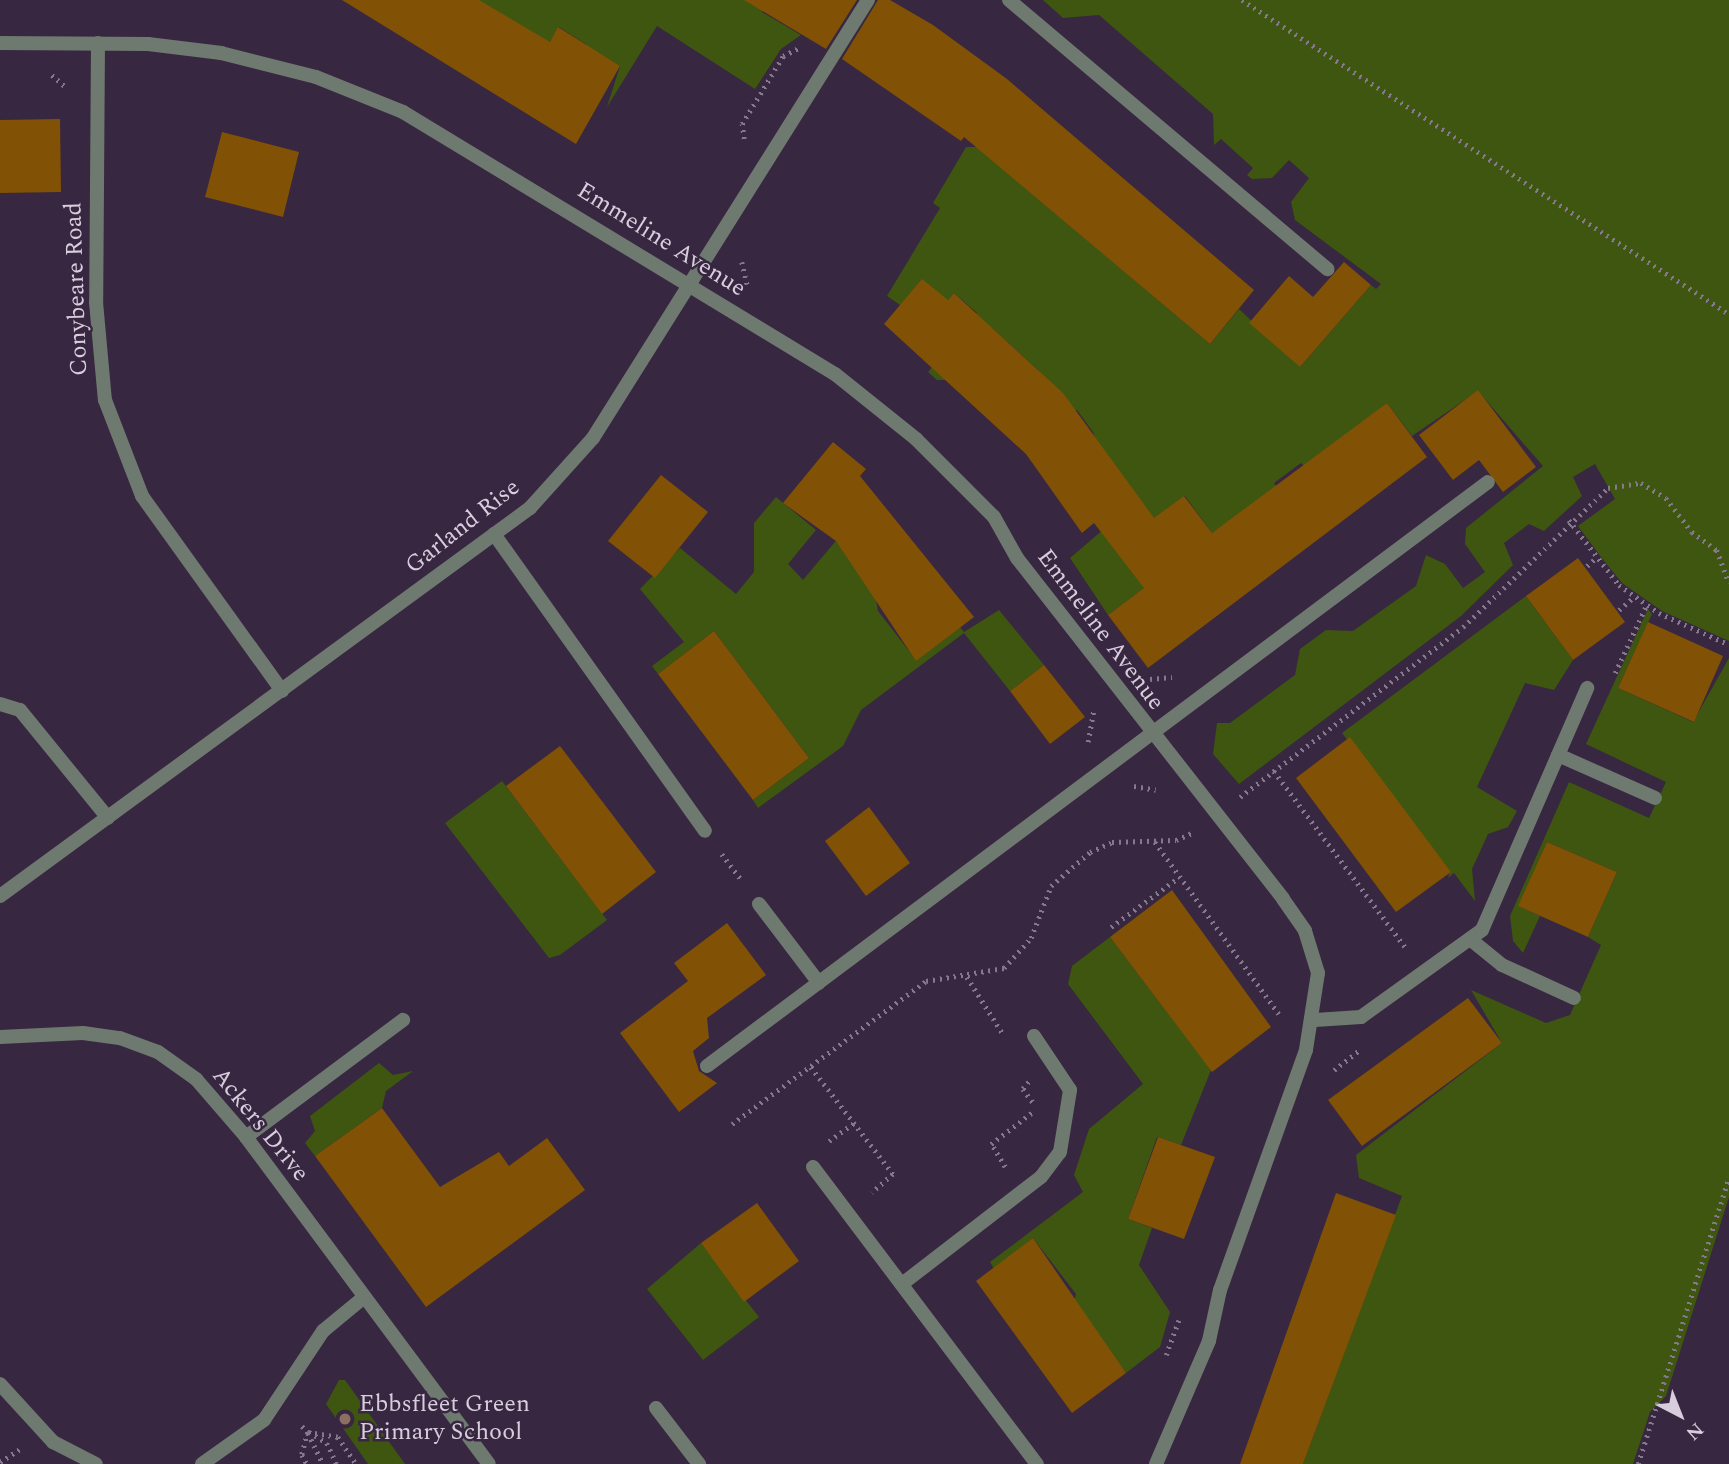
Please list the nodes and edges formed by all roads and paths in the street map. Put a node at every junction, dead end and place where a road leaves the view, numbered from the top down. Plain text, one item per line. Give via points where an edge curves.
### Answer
1 (867, 0) edge
2 (1009, 0) edge
3 (1242, 0) edge
4 (0, 43) edge
5 (98, 43) junction
6 (45, 71) dead end
7 (71, 94) dead end
8 (1327, 269) dead end
9 (692, 284) junction
10 (1729, 314) edge
11 (1489, 482) dead end
12 (1569, 520) junction
13 (494, 534) junction
14 (1597, 557) junction
15 (1587, 566) dead end
16 (1729, 583) edge
17 (1636, 596) junction
18 (1647, 604) junction
19 (1619, 610) dead end
20 (1728, 644) edge
21 (1169, 678) dead end
22 (1609, 680) dead end
23 (1587, 688) dead end
24 (282, 691) junction
25 (1093, 699) dead end
26 (1189, 704) junction
27 (0, 705) edge
28 (1151, 733) junction
29 (1090, 737) junction
30 (1081, 751) dead end
31 (1558, 755) junction
32 (1109, 763) junction
33 (1274, 771) junction
34 (1235, 788) dead end
35 (1241, 795) junction
36 (1166, 796) dead end
37 (1655, 798) dead end
38 (1217, 814) junction
39 (108, 818) junction
40 (1191, 822) dead end
41 (705, 831) joint
42 (1155, 842) junction
43 (1178, 878) junction
44 (0, 896) edge
45 (759, 904) joint
46 (1111, 927) dead end
47 (1470, 939) junction
48 (1425, 974) junction
49 (818, 983) junction
50 (1574, 998) dead end
51 (403, 1020) dead end
52 (1315, 1020) junction
53 (1034, 1036) dead end
54 (0, 1037) edge
55 (1367, 1045) dead end
56 (1306, 1050) junction
57 (707, 1066) dead end
58 (811, 1067) junction
59 (1068, 1085) junction
60 (732, 1124) dead end
61 (246, 1137) junction
62 (813, 1167) dead end
63 (1729, 1177) edge
64 (1024, 1191) junction
65 (847, 1212) junction
66 (902, 1284) junction
67 (363, 1298) junction
68 (0, 1384) edge
69 (656, 1408) dead end
70 (302, 1426) dead end
71 (308, 1432) junction
72 (96, 1464) edge
73 (202, 1464) edge
74 (307, 1464) edge
75 (323, 1464) edge
76 (337, 1464) edge
77 (356, 1464) edge
78 (489, 1464) edge
79 (699, 1464) edge
80 (1037, 1464) edge
81 (1156, 1464) edge
82 (1638, 1464) edge

1 - 9 street, Garland Rise
2 - 8 street
3 - 10 path
4 - 5 street, Emmeline Avenue
5 - 9 street, Emmeline Avenue via 221,53 358,93 433,128
5 - 24 street, Conybeare Road via 96,302 105,400 146,503
6 - 7 path
9 - 13 street, Garland Rise via 593,438 530,508
9 - 28 street, Emmeline Avenue via 874,403 979,500
11 - 26 street
12 - 14 path
12 - 16 path via 1608,488 1641,483 1666,498 1692,532 1717,550
12 - 33 path via 1462,627
13 - 24 street, Garland Rise
13 - 41 street
14 - 15 path
14 - 17 path
17 - 18 path
17 - 19 path
18 - 20 path
18 - 22 path
21 - 26 path
23 - 31 street
24 - 39 street, Garland Rise
25 - 29 path
26 - 28 street
27 - 39 street via 20,710
28 - 32 street
28 - 38 street, Emmeline Avenue
29 - 30 path
29 - 32 path
31 - 37 street
31 - 47 street via 1482,930
32 - 36 path via 1126,786
32 - 49 street
33 - 35 path
33 - 48 path
34 - 35 path
35 - 38 path
38 - 52 street, Emmeline Avenue via 1305,931 1318,973
39 - 44 street, Garland Rise
40 - 42 path via 1197,829 1185,838
41 - 45 path
42 - 43 path
42 - 58 path via 1112,842 1090,852 1051,886 1031,939 1004,968 926,981
43 - 46 path
43 - 56 path
45 - 49 street
47 - 48 street
47 - 50 street via 1502,965
48 - 52 street via 1353,1021
49 - 57 street
51 - 61 street
52 - 56 street, Emmeline Avenue
53 - 59 street
54 - 61 street, Ackers Drive via 83,1033 148,1048 205,1088
55 - 56 path via 1326,1076
56 - 81 street, Emmeline Avenue via 1220,1290 1209,1341
58 - 60 path
58 - 65 path via 893,1174
59 - 64 street via 1071,1115 1060,1152
59 - 64 path via 991,1144
61 - 67 street, Ackers Drive
62 - 65 street
63 - 82 path
64 - 66 street
65 - 66 street
66 - 80 street
67 - 73 street via 323,1331 264,1420
67 - 78 street, Ackers Drive
68 - 72 street via 53,1442
69 - 79 street
70 - 71 path
71 - 74 path via 302,1454
71 - 75 path
71 - 76 path via 327,1443
71 - 77 path via 338,1437

